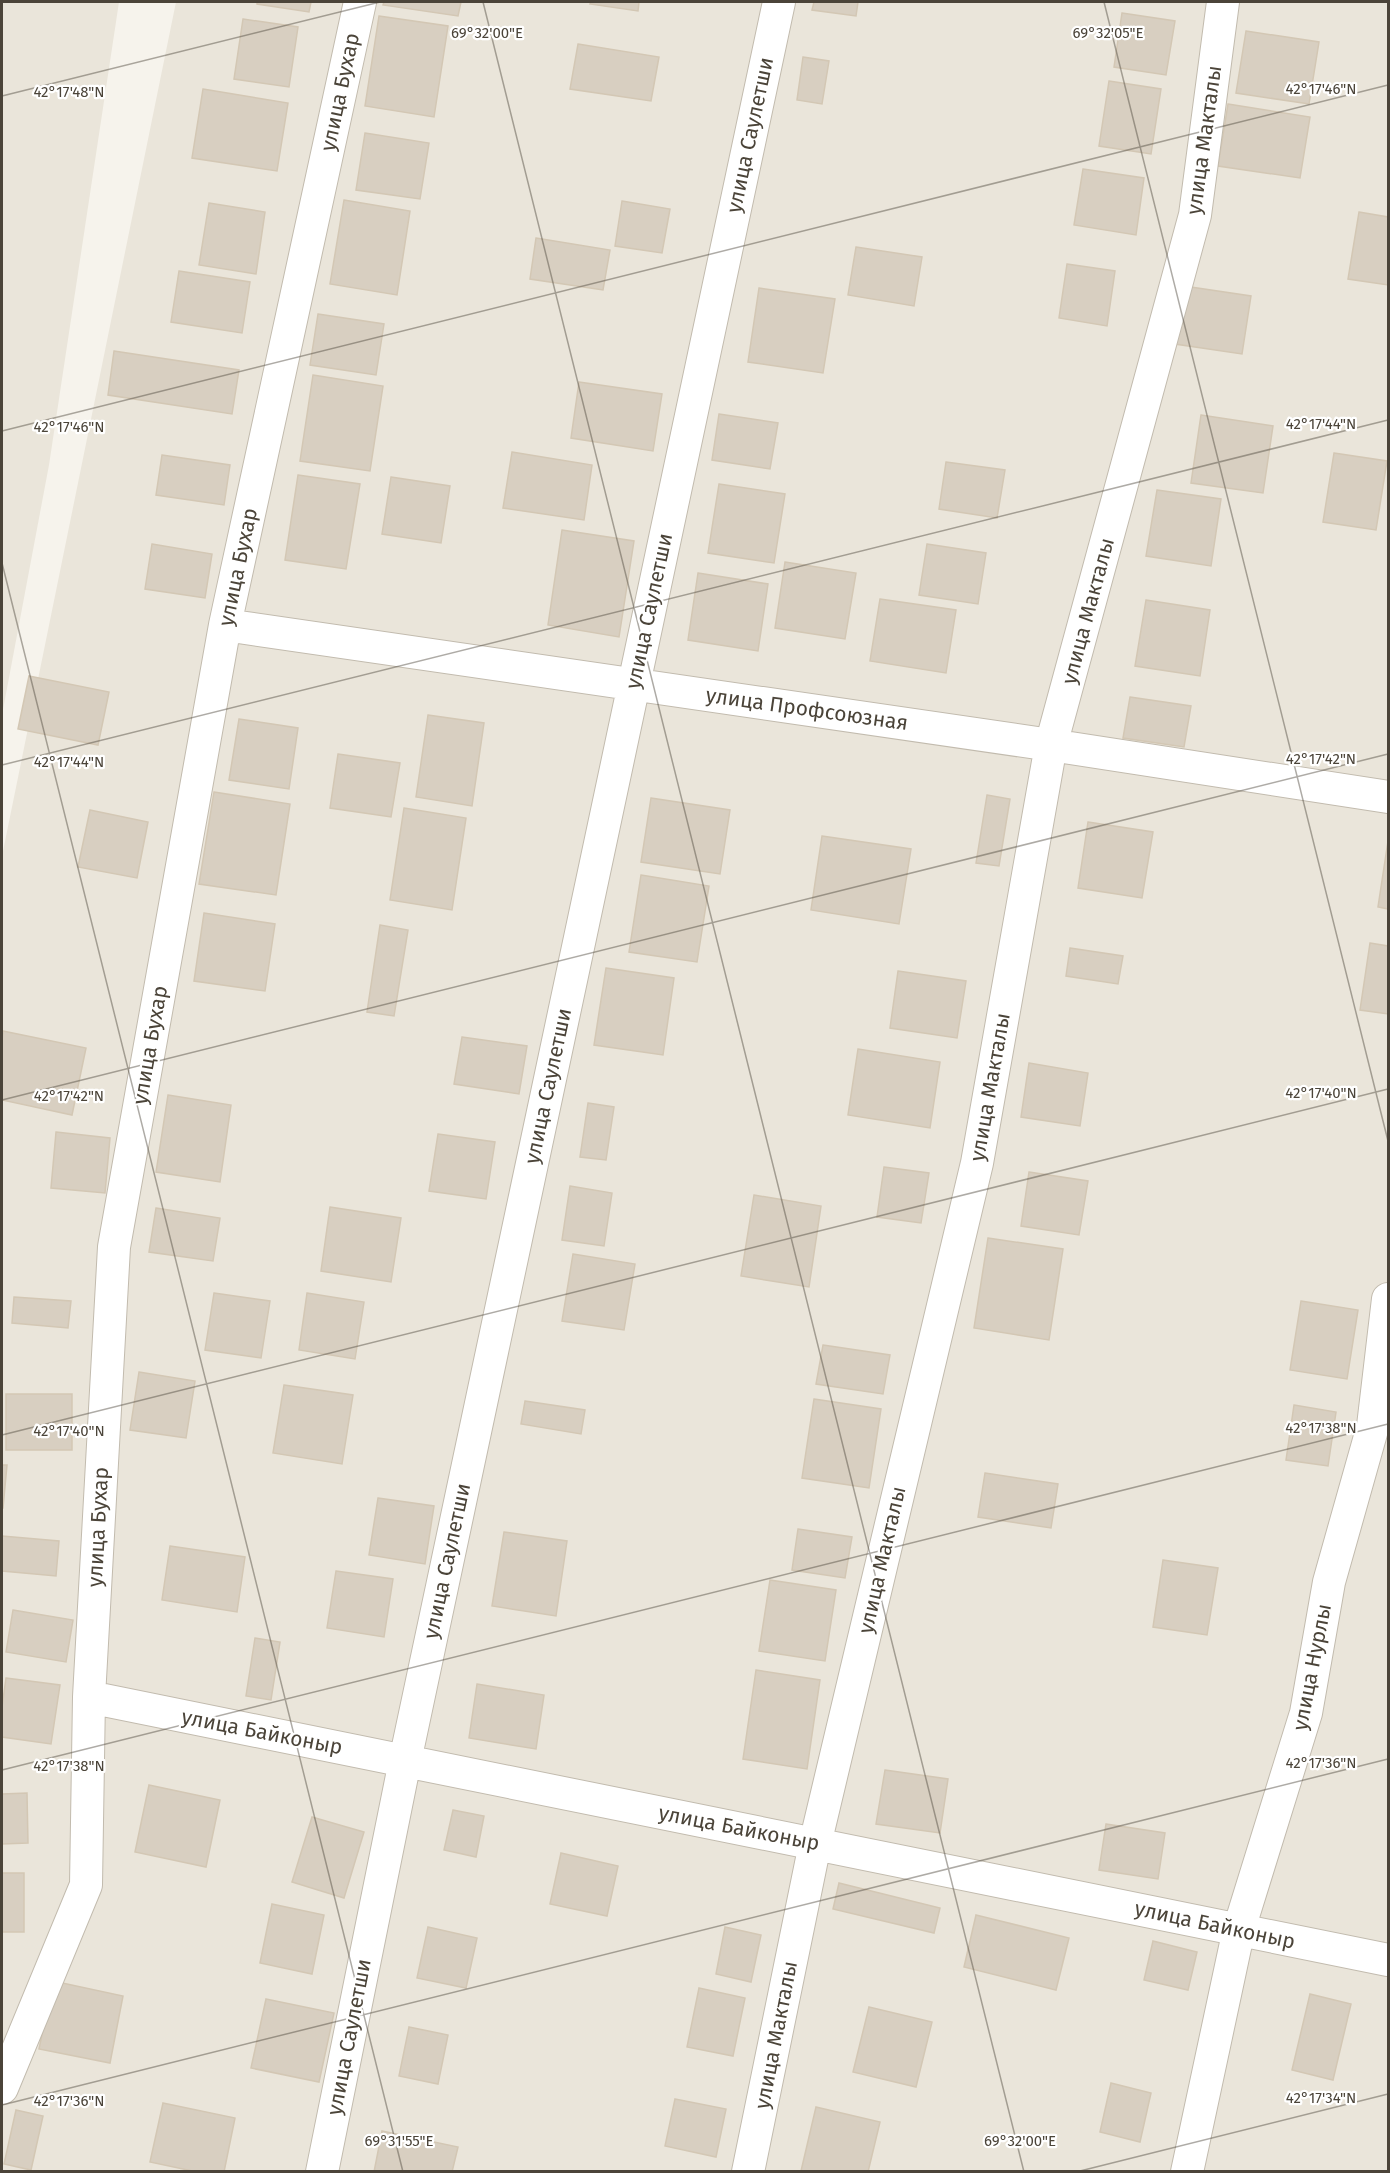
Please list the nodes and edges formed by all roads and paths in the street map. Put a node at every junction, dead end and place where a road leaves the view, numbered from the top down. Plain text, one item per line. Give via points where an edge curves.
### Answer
1 (360, 2) edge
2 (779, 2) edge
3 (1223, 2) edge
4 (225, 625) junction
5 (634, 684) junction
6 (1051, 745) junction
7 (1389, 797) edge
8 (1389, 1299) edge
9 (89, 1697) junction
10 (405, 1761) junction
11 (815, 1844) junction
12 (1239, 1929) junction
13 (1389, 1960) edge
14 (2, 2088) edge
15 (322, 2172) edge
16 (748, 2172) edge
17 (1187, 2172) edge

1 - 4 street, улица Бухар
2 - 5 street, улица Саулетши
3 - 6 street, улица Макталы via 1195,215
4 - 5 street, улица Профсоюзная
4 - 9 street, улица Бухар via 114,1247
5 - 6 street, улица Профсоюзная
5 - 10 street, улица Саулетши
6 - 7 street, улица Профсоюзная
6 - 11 street, улица Макталы via 976,1163
8 - 12 street, улица Нурлы via 1373,1426 1329,1582 1306,1713
9 - 10 street, улица Байконыр
9 - 14 street, улица Бухар via 86,1885
10 - 11 street, улица Байконыр
10 - 15 street, улица Саулетши
11 - 12 street, улица Байконыр
11 - 16 street, улица Макталы
12 - 13 street, улица Байконыр
12 - 17 street, улица Нурлы

